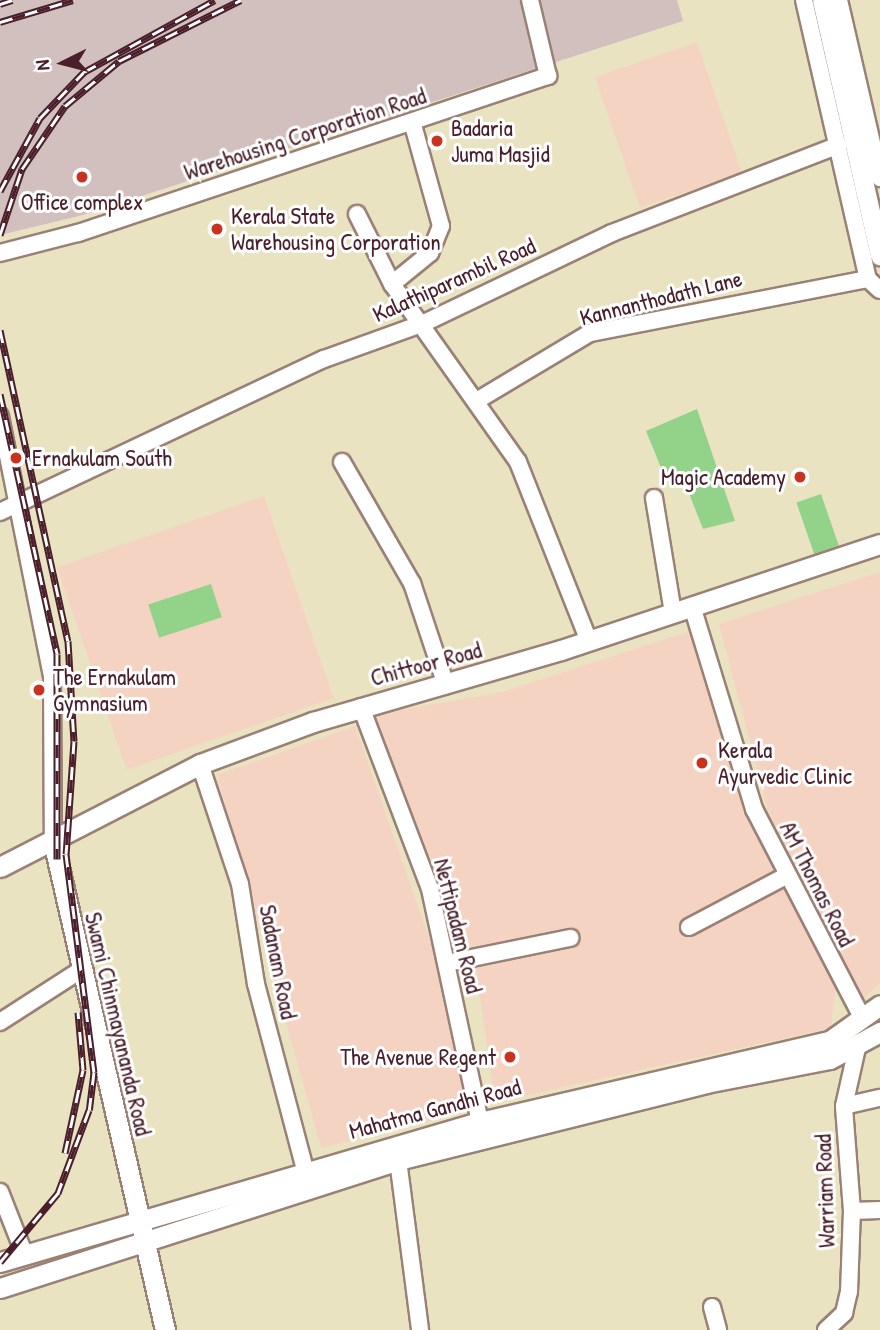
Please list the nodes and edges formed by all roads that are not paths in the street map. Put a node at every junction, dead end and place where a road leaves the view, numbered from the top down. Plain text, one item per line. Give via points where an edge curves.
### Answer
1 (530, 0) edge
2 (804, 0) edge
3 (822, 0) edge
4 (839, 0) edge
5 (413, 125) junction
6 (839, 145) junction
7 (880, 178) edge
8 (357, 214) dead end
9 (0, 253) edge
10 (880, 256) edge
11 (392, 284) junction
12 (874, 284) edge
13 (424, 323) junction
14 (478, 400) junction
15 (0, 416) edge
16 (342, 462) dead end
17 (654, 498) dead end
18 (17, 505) junction
19 (0, 512) edge
20 (880, 544) edge
21 (692, 606) junction
22 (673, 613) junction
23 (589, 641) junction
24 (446, 685) junction
25 (362, 707) junction
26 (200, 764) junction
27 (52, 841) junction
28 (0, 867) edge
29 (784, 877) junction
30 (689, 927) dead end
31 (570, 938) dead end
32 (447, 963) junction
33 (79, 971) junction
34 (880, 1005) edge
35 (863, 1019) junction
36 (0, 1022) edge
37 (880, 1031) edge
38 (857, 1048) junction
39 (880, 1098) edge
40 (844, 1106) junction
41 (482, 1130) junction
42 (398, 1160) junction
43 (305, 1170) junction
44 (0, 1192) edge
45 (880, 1210) edge
46 (852, 1211) junction
47 (139, 1218) junction
48 (143, 1240) junction
49 (24, 1253) junction
50 (0, 1262) edge
51 (0, 1288) edge
52 (712, 1307) dead end
53 (164, 1330) edge
54 (421, 1330) edge
55 (718, 1330) edge
56 (829, 1330) edge

1 - 5 street, Warehousing Corporation Road via 548,76
2 - 6 street
3 - 10 main road
4 - 7 street
5 - 9 street, Warehousing Corporation Road
5 - 11 street via 441,226 430,253
6 - 12 street
6 - 13 street, Kalathiparambil Road via 612,233
8 - 11 street
11 - 13 street
12 - 14 street, Kannanthodath Lane via 590,333
13 - 14 street
13 - 18 street, Kalathiparambil Road via 268,383
14 - 23 street via 518,462
15 - 18 street
16 - 24 street via 412,583
17 - 22 street
18 - 19 street, Kalathiparambil Road
18 - 27 street via 52,676
20 - 21 main road, Chittoor Road
21 - 22 main road, Chittoor Road
21 - 29 street, AM Thomas Road via 716,699
22 - 23 main road, Chittoor Road
23 - 24 main road, Chittoor Road
24 - 25 main road, Chittoor Road
25 - 26 main road, Chittoor Road
25 - 32 street, Nettipadam Road via 430,890
26 - 27 main road, Chittoor Road
26 - 43 street, Sadanam Road via 240,884 256,984
27 - 28 main road, Chittoor Road
27 - 33 main road, Swami Chinmayananda Road
29 - 30 street
29 - 35 street, AM Thomas Road
31 - 32 street
32 - 41 street, Nettipadam Road
33 - 36 street
33 - 47 main road, Swami Chinmayananda Road
34 - 35 main road, Mahatma Gandhi Road
35 - 41 main road, Mahatma Gandhi Road via 831,1040
37 - 38 main road, Mahatma Gandhi Road
38 - 40 street, Warriam Road
38 - 41 main road, Mahatma Gandhi Road
39 - 40 street
40 - 46 street, Warriam Road
41 - 42 main road, Mahatma Gandhi Road
41 - 43 main road, Mahatma Gandhi Road
42 - 48 main road, Mahatma Gandhi Road
42 - 54 street
43 - 47 main road, Mahatma Gandhi Road
44 - 49 street
45 - 46 street
46 - 56 street, Warriam Road via 849,1292 844,1313
47 - 48 main road, Swami Chinmayananda Road
47 - 49 main road, Mahatma Gandhi Road
48 - 51 main road, Mahatma Gandhi Road
48 - 53 main road, Swami Chinmayananda Road
49 - 50 main road, Mahatma Gandhi Road
52 - 55 street

